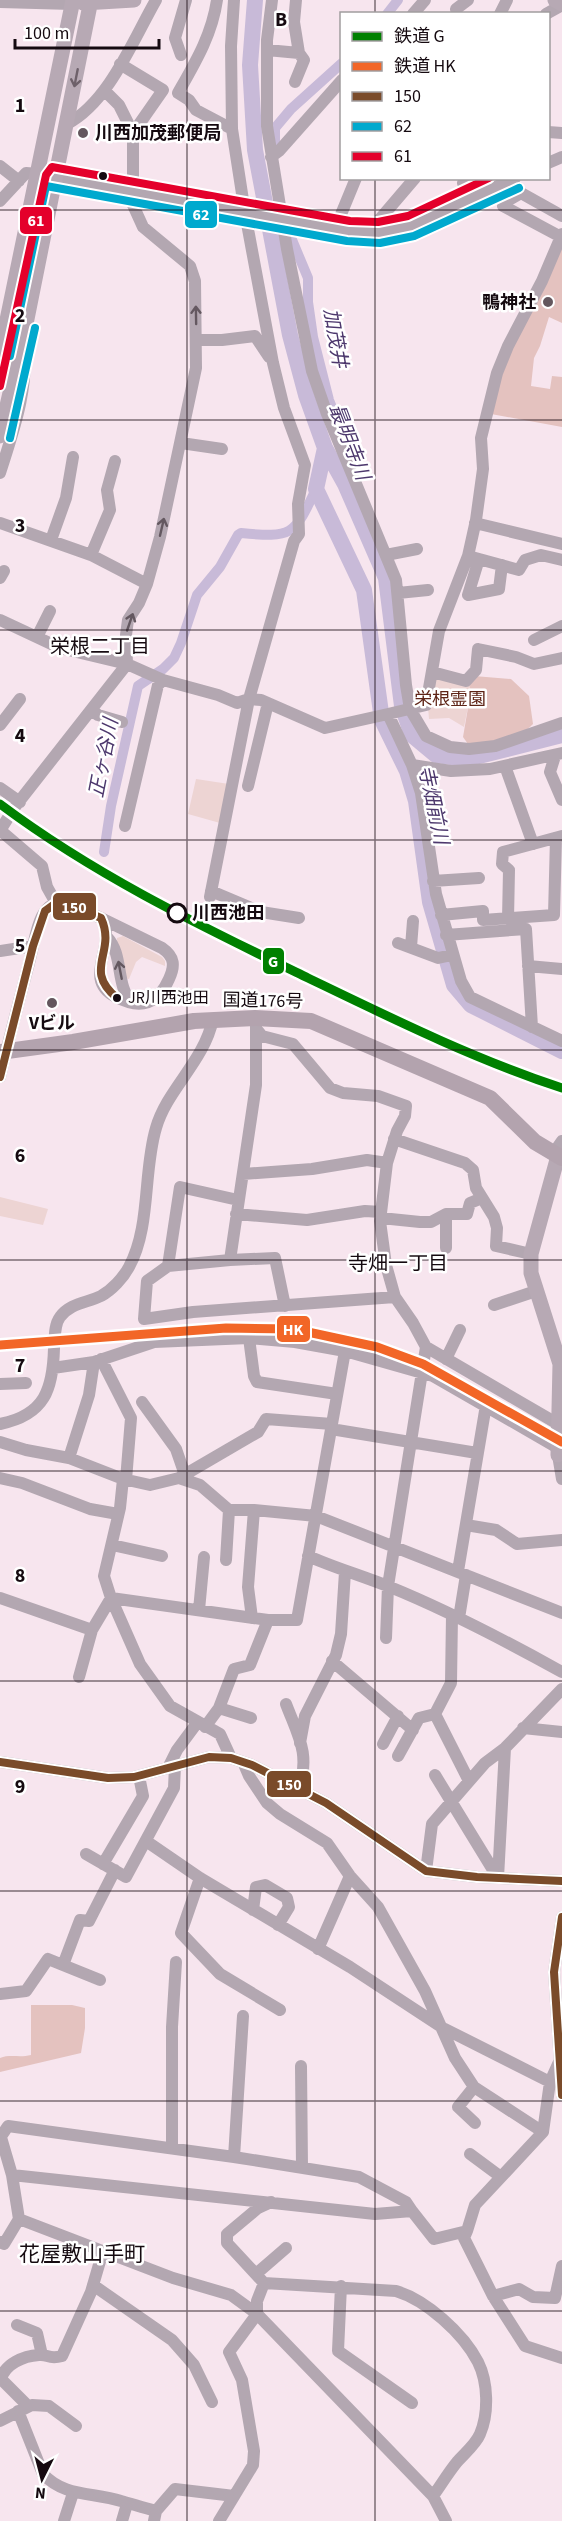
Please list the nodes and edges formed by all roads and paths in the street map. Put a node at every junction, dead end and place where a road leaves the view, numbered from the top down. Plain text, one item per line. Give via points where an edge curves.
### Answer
1 (134, 0) edge
2 (156, 0) edge
3 (186, 0) edge
4 (218, 0) edge
5 (234, 0) edge
6 (272, 0) edge
7 (296, 0) edge
8 (425, 0) edge
9 (468, 0) edge
10 (555, 0) edge
11 (90, 1) edge
12 (0, 2) edge
13 (73, 2) edge
14 (562, 5) edge
15 (414, 12) edge
16 (457, 12) edge
17 (267, 50) junction
18 (300, 54) junction
19 (181, 55) dead end
20 (120, 64) junction
21 (295, 82) dead end
22 (340, 82) edge
23 (105, 91) junction
24 (67, 124) junction
25 (232, 129) junction
26 (133, 133) junction
27 (271, 157) junction
28 (0, 166) edge
29 (38, 174) junction
30 (56, 177) junction
31 (355, 180) edge
32 (413, 180) edge
33 (465, 180) edge
34 (511, 180) edge
35 (19, 181) junction
36 (133, 192) junction
37 (471, 199) junction
38 (0, 200) edge
39 (248, 214) junction
40 (562, 216) edge
41 (280, 219) junction
42 (334, 229) junction
43 (379, 233) junction
44 (561, 236) edge
45 (24, 334) junction
46 (1, 339) edge
47 (196, 340) junction
48 (0, 354) edge
49 (273, 363) junction
50 (0, 436) edge
51 (181, 443) junction
52 (222, 449) dead end
53 (73, 457) dead end
54 (115, 461) dead end
55 (0, 473) edge
56 (22, 516) dead end
57 (0, 523) edge
58 (475, 523) junction
59 (18, 528) junction
60 (51, 540) junction
61 (562, 544) edge
62 (417, 549) dead end
63 (92, 555) junction
64 (386, 555) junction
65 (473, 558) junction
66 (562, 560) edge
67 (502, 565) junction
68 (147, 584) junction
69 (428, 590) dead end
70 (398, 593) junction
71 (50, 610) dead end
72 (0, 620) edge
73 (562, 626) edge
74 (37, 637) junction
75 (534, 640) dead end
76 (562, 658) edge
77 (128, 664) junction
78 (432, 672) junction
79 (157, 678) junction
80 (20, 699) dead end
81 (249, 699) junction
82 (268, 703) junction
83 (408, 709) junction
84 (91, 710) junction
85 (385, 714) junction
86 (122, 722) dead end
87 (562, 723) edge
88 (0, 724) edge
89 (558, 754) edge
90 (412, 765) junction
91 (505, 766) junction
92 (248, 786) dead end
93 (0, 789) edge
94 (562, 800) edge
95 (20, 802) junction
96 (126, 826) dead end
97 (0, 829) edge
98 (559, 837) edge
99 (532, 844) junction
100 (479, 878) dead end
101 (434, 881) junction
102 (559, 897) edge
103 (56, 903) junction
104 (441, 915) junction
105 (101, 918) junction
106 (299, 918) dead end
107 (508, 919) junction
108 (412, 921) dead end
109 (446, 935) junction
110 (107, 937) junction
111 (33, 946) junction
112 (0, 951) edge
113 (447, 957) junction
114 (528, 966) junction
115 (562, 969) edge
116 (132, 1003) junction
117 (213, 1019) junction
118 (256, 1025) junction
119 (532, 1027) junction
120 (562, 1041) edge
121 (3, 1052) edge
122 (0, 1077) edge
123 (394, 1139) junction
124 (559, 1152) edge
125 (387, 1163) junction
126 (243, 1174) junction
127 (482, 1198) junction
128 (238, 1200) junction
129 (236, 1214) junction
130 (446, 1214) junction
131 (381, 1215) junction
132 (446, 1248) dead end
133 (531, 1254) junction
134 (230, 1260) junction
135 (168, 1266) junction
136 (536, 1291) junction
137 (395, 1297) junction
138 (494, 1305) dead end
139 (285, 1306) junction
140 (460, 1330) dead end
141 (249, 1338) junction
142 (426, 1347) junction
143 (345, 1351) junction
144 (446, 1359) junction
145 (97, 1361) junction
146 (54, 1362) junction
147 (423, 1373) junction
148 (26, 1383) dead end
149 (0, 1384) edge
150 (337, 1394) junction
151 (142, 1402) dead end
152 (486, 1405) junction
153 (559, 1421) edge
154 (0, 1424) edge
155 (332, 1426) junction
156 (0, 1442) edge
157 (410, 1442) junction
158 (477, 1453) junction
159 (559, 1454) edge
160 (69, 1458) junction
161 (182, 1476) junction
162 (0, 1478) edge
163 (562, 1479) edge
164 (125, 1480) junction
165 (228, 1510) junction
166 (254, 1510) junction
167 (118, 1514) junction
168 (316, 1516) junction
169 (466, 1525) junction
170 (562, 1540) edge
171 (112, 1545) junction
172 (394, 1545) junction
173 (162, 1556) dead end
174 (308, 1556) junction
175 (204, 1557) dead end
176 (226, 1560) dead end
177 (345, 1572) junction
178 (462, 1573) junction
179 (388, 1586) junction
180 (0, 1598) edge
181 (111, 1598) junction
182 (200, 1610) junction
183 (562, 1612) edge
184 (456, 1616) junction
185 (252, 1618) junction
186 (268, 1620) junction
187 (92, 1630) junction
188 (386, 1638) dead end
189 (332, 1661) junction
190 (562, 1672) edge
191 (80, 1677) dead end
192 (562, 1689) edge
193 (286, 1704) dead end
194 (219, 1708) junction
195 (435, 1714) junction
196 (398, 1716) junction
197 (251, 1718) dead end
198 (201, 1725) junction
199 (524, 1728) junction
200 (413, 1730) junction
201 (562, 1732) edge
202 (300, 1743) junction
203 (383, 1744) dead end
204 (505, 1748) junction
205 (398, 1756) dead end
206 (237, 1760) junction
207 (0, 1762) edge
208 (171, 1767) junction
209 (435, 1775) dead end
210 (139, 1776) junction
211 (469, 1781) junction
212 (299, 1790) junction
213 (451, 1801) junction
214 (146, 1841) junction
215 (86, 1854) dead end
216 (103, 1864) junction
217 (115, 1870) junction
218 (426, 1871) junction
219 (350, 1876) junction
220 (200, 1878) junction
221 (498, 1878) junction
222 (562, 1881) edge
223 (253, 1910) junction
224 (562, 1917) edge
225 (278, 1925) junction
226 (318, 1949) junction
227 (176, 1962) dead end
228 (63, 1965) junction
229 (100, 1980) dead end
230 (0, 1994) edge
231 (280, 2010) dead end
232 (243, 2016) dead end
233 (443, 2028) junction
234 (560, 2031) edge
235 (559, 2062) junction
236 (301, 2066) dead end
237 (550, 2082) junction
238 (474, 2087) junction
239 (562, 2095) edge
240 (475, 2123) dead end
241 (543, 2132) junction
242 (1, 2134) edge
243 (172, 2148) junction
244 (470, 2154) dead end
245 (234, 2157) junction
246 (302, 2167) junction
247 (501, 2177) junction
248 (13, 2181) junction
249 (0, 2183) edge
250 (272, 2202) junction
251 (412, 2211) junction
252 (19, 2219) junction
253 (467, 2231) junction
254 (0, 2242) edge
255 (286, 2248) dead end
256 (103, 2251) junction
257 (562, 2266) edge
258 (260, 2278) junction
259 (93, 2285) junction
260 (342, 2286) junction
261 (493, 2296) junction
262 (257, 2314) junction
263 (16, 2325) dead end
264 (42, 2355) junction
265 (562, 2358) edge
266 (212, 2402) dead end
267 (412, 2403) dead end
268 (23, 2409) junction
269 (0, 2421) edge
270 (76, 2426) dead end
271 (73, 2493) junction
272 (234, 2496) junction
273 (433, 2496) junction
274 (127, 2504) junction
275 (155, 2516) edge
276 (64, 2521) edge
277 (122, 2521) edge
278 (219, 2521) edge
279 (446, 2521) edge

1 - 11 main road
2 - 20 street
3 - 19 street via 175,38
4 - 25 street via 198,59 177,93 196,110
5 - 25 street
6 - 17 street
7 - 18 street via 294,22
8 - 15 street
9 - 16 street
10 - 14 main road
11 - 13 main road
11 -> 24 main road
12 - 13 street
13 - 29 main road
17 - 18 street
17 - 27 street
18 - 21 street via 304,60
20 - 23 street
20 - 26 street via 163,90
22 - 27 street
23 - 24 street
23 - 26 street via 119,105
24 - 30 main road
25 - 39 street
26 - 36 street
27 - 41 street
28 - 35 street
29 - 30 street
29 - 35 street via 26,173
29 - 46 main road
30 - 36 street
30 - 45 main road
31 - 42 street
32 - 43 street via 380,219
33 - 37 street
34 - 37 street
35 - 38 street
36 - 39 street
47 -> 36 street via 195,281 190,266 143,227
37 - 43 street via 411,226
39 - 41 street
39 - 49 street
40 - 44 street via 521,193 503,206
41 - 42 street
41 - 64 street via 312,371
42 - 43 street
44 - 58 street via 497,373 481,438 483,469
45 - 50 main road
45 - 55 street via 27,366 23,400
46 - 48 main road
47 - 49 street via 255,336
47 - 51 street via 196,368
49 - 81 street via 305,465 298,504 299,534
51 - 52 street
68 -> 51 street
53 - 60 street via 66,498
54 - 63 street via 107,490 110,510
56 - 59 street
57 - 59 street
58 - 61 street
58 - 65 street
59 - 60 street
60 - 63 street
62 - 64 street
63 - 68 street
64 - 70 street
65 - 67 street
65 - 67 street via 468,595 499,589
65 - 78 street via 439,631
66 - 67 street via 541,555 525,560 519,570
77 -> 68 street via 128,620
69 - 70 street
70 - 83 street
71 - 74 street
72 - 74 street
73 - 75 street
74 - 77 street via 60,648
76 - 78 street via 534,663 478,649 476,670 466,681
77 - 79 street
77 - 84 street
78 - 83 street via 426,705
79 - 81 street via 237,703
79 - 96 street
80 - 88 street
81 - 82 street
81 - 106 street via 210,894 261,912
82 - 85 street via 325,728
82 - 92 street
83 - 85 street
83 - 87 street via 426,736 450,747 469,749 495,746
84 - 86 street
84 - 95 street
85 - 90 street
89 - 91 street
89 - 94 street via 550,772
90 - 91 street via 451,771
90 - 101 street via 421,793
91 - 99 street
93 - 95 street
95 - 97 street
97 - 103 street via 42,866
98 - 99 street
98 - 102 street
99 - 107 street via 503,852 502,864 509,870
100 - 101 street
101 - 104 street
102 - 107 street via 554,915
103 - 105 street via 70,903
103 - 111 street via 42,916
104 - 107 street via 483,911 483,921
104 - 109 street
105 - 110 street
105 - 116 street via 162,948 172,957 172,972 162,994 150,1002
108 - 113 street via 404,945
109 - 113 street
109 - 114 street via 526,929
116 -> 110 street via 124,995 115,945
110 - 116 street via 99,980 108,992
111 - 112 street
111 - 121 street
113 - 119 street via 467,1001
114 - 115 street
114 - 119 street
117 - 118 highway, 国道176号
117 - 121 highway, 国道176号
117 - 146 street via 209,1037 156,1127 139,1236 130,1266 119,1282 101,1296 72,1306 60,1317 55,1331
118 - 123 street via 262,1036 293,1044 330,1088 378,1096 406,1106
118 - 124 highway, 国道176号 via 311,1021 490,1098 534,1142
118 - 126 street via 256,1085
119 - 120 street
121 - 122 street
123 - 125 street
123 - 127 street via 465,1163 472,1170
124 - 133 main road
125 - 126 street via 367,1160
125 - 131 street
126 - 128 street
127 - 130 street via 470,1203 467,1214
127 - 133 street via 494,1217 496,1246
128 - 129 street
128 - 135 street via 180,1187
129 - 131 street via 307,1220 365,1211
129 - 134 street
130 - 131 street via 431,1222
130 - 132 street
131 - 137 street via 386,1265
133 - 136 main road
134 - 135 street
134 - 139 street via 275,1258
135 - 139 street via 147,1281 144,1319
136 - 138 street
136 - 153 main road via 560,1364
137 - 139 street
137 - 142 street
140 - 144 street
141 - 143 street
141 - 145 street via 154,1342
141 - 150 street via 257,1382
142 - 144 street
142 - 147 street
143 - 147 street
143 - 150 street
144 - 153 street
145 - 146 street
145 - 160 street
145 - 164 street via 131,1418
146 - 154 street via 44,1400 31,1413
147 - 152 street
147 - 157 street
148 - 149 street
150 - 155 street
151 - 161 street via 176,1449
152 - 158 street
152 - 159 street
153 - 159 main road
155 - 157 street
155 - 161 street via 266,1419 258,1432
155 - 168 street
156 - 160 street
157 - 158 street
157 - 172 street
158 - 169 street
159 - 163 street
160 - 164 street
161 - 164 street via 150,1485
161 - 165 street via 200,1485
162 - 167 street via 90,1509
164 - 167 street
165 - 166 street
165 - 176 street
166 - 168 street
166 - 185 street via 248,1587
167 - 171 street
168 - 172 street
168 - 174 street
169 - 170 street via 496,1530 517,1544
169 - 178 street
171 - 173 street
171 - 181 street via 104,1576
172 - 178 street
172 - 179 street
174 - 177 street
174 - 186 street via 297,1620
175 - 182 street
177 - 179 street
177 - 189 street via 341,1634
178 - 183 street
178 - 184 street
179 - 184 street
179 - 188 street
180 - 187 street
181 - 182 street
181 - 187 street
181 - 198 street via 140,1664 170,1706
182 - 185 street
184 - 190 street
184 - 195 street via 451,1683
185 - 186 street
186 - 194 street via 250,1665 234,1669
187 - 191 street
189 - 196 street
189 - 202 street via 305,1716
192 - 199 street
193 - 202 street
194 - 197 street
194 - 198 street
195 - 200 street via 419,1718
195 - 211 street
196 - 200 street
196 - 203 street
198 - 206 street via 220,1734
198 - 208 street via 177,1750
199 - 201 street
199 - 204 street
200 - 205 street
202 - 212 street via 305,1770
204 - 211 street
204 - 221 street
206 - 208 street via 209,1757
206 - 212 street
206 - 219 street via 267,1803 327,1843
207 - 210 street via 108,1778
208 - 210 street
208 - 214 street via 174,1788
209 - 213 street
210 - 216 street via 143,1796
211 - 213 street
212 - 218 street via 326,1803
213 - 218 street via 432,1824
213 - 221 street
214 - 217 street via 126,1877
214 - 220 street
215 - 216 street
216 - 217 street
217 - 228 street via 89,1921 81,1920
218 - 221 street
219 - 226 street
219 - 233 street via 378,1907
220 - 223 street
220 - 231 street via 181,1933 220,1974
221 - 222 street
223 - 225 street
223 - 225 street via 256,1887 264,1885 287,1898 289,1907
224 - 234 street via 554,1972
225 - 226 street
226 - 233 street via 392,1992
227 - 243 street
228 - 229 street
228 - 230 street via 48,1959 26,1991
232 - 245 street
233 - 237 street
233 - 238 street via 455,2058
234 - 235 street
235 - 237 street
235 - 239 street
236 - 246 street
237 - 241 street
238 - 240 street via 458,2107
238 - 241 street
241 - 247 street
242 - 243 street via 8,2126
242 - 248 street
243 - 245 street
244 - 247 street
245 - 246 street
246 - 251 street via 359,2177 406,2202
247 - 253 street via 475,2205
248 - 249 street
248 - 250 street
248 - 252 street
250 - 251 street via 375,2214
250 - 258 street via 258,2208 227,2234 228,2242
251 - 253 street via 434,2239
252 - 254 street via 4,2244
252 - 256 street
253 - 261 street via 464,2238
255 - 258 street
256 - 259 street
256 - 262 street via 231,2295
257 - 261 street via 555,2298 533,2297 519,2289
258 - 260 street
258 - 262 street
259 - 264 street via 62,2356 52,2359
259 - 266 street via 172,2340 194,2365
260 - 267 street via 338,2351
260 - 273 street via 411,2296 431,2309 478,2362 486,2388 480,2435
261 - 265 street via 525,2346
262 - 272 street via 229,2352 243,2380 254,2451 253,2465
262 - 273 street
263 - 264 street via 38,2333
264 - 268 street via 15,2361 3,2370 1,2379
268 - 269 street
268 - 270 street via 49,2406
268 - 271 street via 43,2474
271 - 274 street
271 - 276 street
272 - 275 street via 175,2489
272 - 278 street
273 - 279 street
274 - 275 street
274 - 277 street

